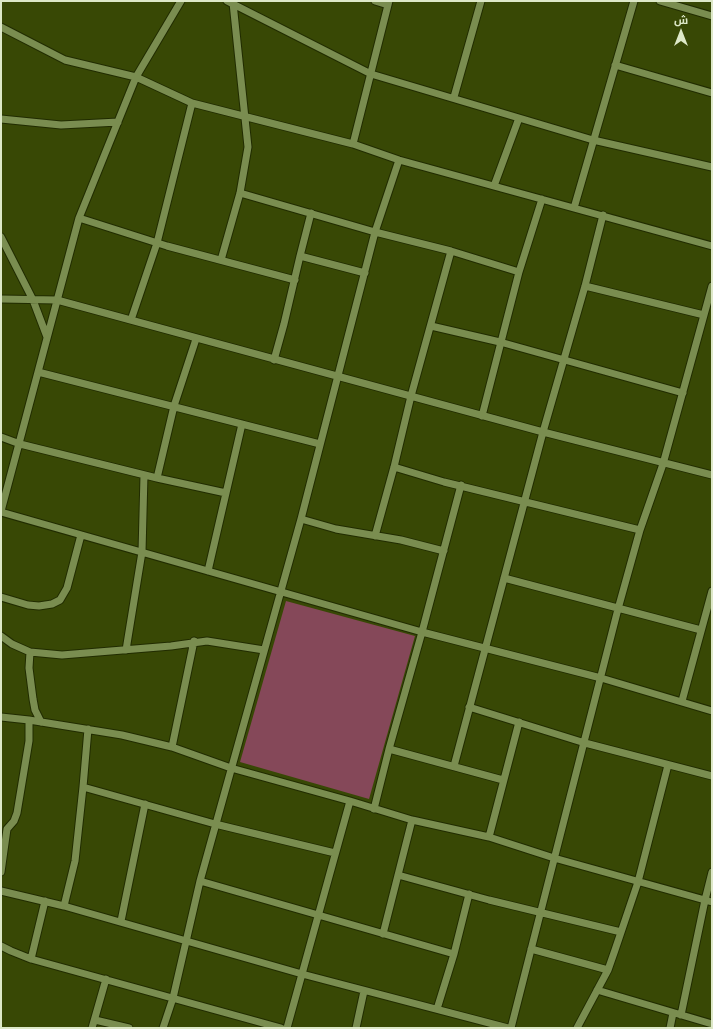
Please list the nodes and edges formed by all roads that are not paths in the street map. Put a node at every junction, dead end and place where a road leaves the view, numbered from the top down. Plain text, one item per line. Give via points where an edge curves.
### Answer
1 (181, 1) edge
2 (375, 1) edge
3 (481, 1) edge
4 (634, 1) edge
5 (660, 1) edge
6 (231, 2) edge
7 (388, 3) edge
8 (712, 16) edge
9 (1, 27) edge
10 (616, 65) junction
11 (371, 74) junction
12 (136, 77) junction
13 (712, 93) edge
14 (454, 97) junction
15 (192, 103) junction
16 (246, 117) junction
17 (519, 118) junction
18 (1, 119) edge
19 (118, 122) junction
20 (593, 140) junction
21 (353, 144) junction
22 (399, 160) junction
23 (712, 167) edge
24 (494, 186) junction
25 (240, 194) junction
26 (542, 199) junction
27 (574, 208) junction
28 (311, 213) junction
29 (603, 215) junction
30 (79, 218) junction
31 (375, 232) junction
32 (1, 237) edge
33 (157, 242) junction
34 (712, 246) edge
35 (451, 251) junction
36 (300, 256) junction
37 (221, 260) junction
38 (519, 272) junction
39 (365, 273) junction
40 (295, 280) junction
41 (585, 286) junction
42 (712, 286) edge
43 (1, 299) edge
44 (33, 300) junction
45 (57, 300) junction
46 (704, 315) junction
47 (131, 320) junction
48 (431, 326) junction
49 (47, 338) junction
50 (196, 339) junction
51 (500, 342) junction
52 (274, 360) junction
53 (565, 361) junction
54 (38, 372) junction
55 (339, 376) junction
56 (683, 393) junction
57 (411, 396) junction
58 (174, 406) junction
59 (482, 416) junction
60 (242, 424) junction
61 (543, 432) junction
62 (1, 437) edge
63 (20, 444) junction
64 (320, 444) junction
65 (663, 464) junction
66 (394, 467) junction
67 (144, 474) junction
68 (712, 475) edge
69 (157, 478) junction
70 (460, 485) junction
71 (226, 493) junction
72 (526, 501) junction
73 (1, 511) edge
74 (301, 519) junction
75 (640, 530) junction
76 (81, 534) junction
77 (375, 536) junction
78 (444, 551) junction
79 (142, 552) junction
80 (208, 571) junction
81 (504, 578) junction
82 (712, 591) edge
83 (280, 592) junction
84 (1, 597) edge
85 (618, 609) junction
86 (701, 630) junction
87 (422, 632) junction
88 (1, 636) edge
89 (194, 642) junction
90 (485, 648) junction
91 (126, 650) junction
92 (264, 650) junction
93 (30, 652) junction
94 (601, 678) junction
95 (682, 701) junction
96 (469, 707) junction
97 (712, 711) edge
98 (1, 717) edge
99 (30, 720) junction
100 (41, 722) junction
101 (519, 722) junction
102 (88, 729) junction
103 (585, 743) junction
104 (172, 747) junction
105 (388, 749) junction
106 (668, 765) junction
107 (454, 766) junction
108 (231, 768) junction
109 (712, 776) edge
110 (503, 780) junction
111 (83, 787) junction
112 (350, 801) junction
113 (145, 804) junction
114 (374, 808) junction
115 (412, 820) junction
116 (215, 824) junction
117 (489, 837) junction
118 (336, 852) junction
119 (554, 858) junction
120 (1, 872) edge
121 (712, 872) edge
122 (398, 875) junction
123 (200, 881) junction
124 (638, 882) junction
125 (1, 891) edge
126 (469, 894) junction
127 (708, 901) edge
128 (46, 902) junction
129 (64, 906) junction
130 (541, 912) junction
131 (318, 915) junction
132 (121, 921) junction
133 (621, 932) junction
134 (383, 934) junction
135 (185, 940) junction
136 (1, 946) edge
137 (531, 949) junction
138 (454, 954) junction
139 (31, 959) junction
140 (608, 970) junction
141 (302, 974) junction
142 (106, 979) junction
143 (597, 990) junction
144 (364, 991) junction
145 (173, 998) junction
146 (437, 1009) junction
147 (673, 1013) junction
148 (680, 1015) junction
149 (95, 1020) junction
150 (712, 1024) edge
151 (92, 1028) edge
152 (129, 1028) edge
153 (163, 1028) edge
154 (281, 1028) edge
155 (287, 1028) edge
156 (356, 1028) edge
157 (508, 1028) edge
158 (511, 1028) edge
159 (577, 1028) edge
160 (670, 1028) edge

1 - 12 street
2 - 7 street
3 - 14 street
4 - 10 street
5 - 8 street
6 - 11 street
6 - 16 street
7 - 11 street
9 - 12 street via 65,60
10 - 13 street
10 - 20 street
11 - 14 street
11 - 21 street
12 - 15 street
12 - 19 street
14 - 17 street
15 - 16 street
15 - 33 street
16 - 21 street
16 - 25 street via 248,154
17 - 20 street
17 - 24 street
18 - 19 street via 60,125
19 - 30 street
20 - 23 street
20 - 27 street
21 - 22 street
22 - 24 street
22 - 31 street
24 - 26 street
25 - 28 street
25 - 37 street
26 - 27 street
26 - 38 street
27 - 29 street
28 - 31 street
28 - 36 street
29 - 34 street
29 - 41 street
30 - 33 street
30 - 45 street
31 - 35 street
31 - 39 street
32 - 44 street
33 - 37 street
33 - 47 street
35 - 38 street
35 - 48 street
36 - 39 street
36 - 40 street
37 - 40 street
38 - 51 street
39 - 55 street
40 - 52 street
41 - 46 street
41 - 53 street
42 - 46 street
43 - 44 street
44 - 45 street
44 - 49 street
45 - 47 street
45 - 49 street
46 - 56 street
47 - 50 street
48 - 51 street
48 - 57 street
49 - 54 street
50 - 52 street
50 - 58 street
51 - 53 street
51 - 59 street
52 - 55 street
53 - 56 street
53 - 61 street
54 - 58 street
54 - 63 street
55 - 57 street
55 - 64 street
56 - 65 street
57 - 59 street
57 - 66 street
58 - 60 street
58 - 69 street
59 - 61 street
60 - 64 street
60 - 71 street
61 - 65 street
61 - 72 street
62 - 63 street
63 - 67 street
63 - 73 street
64 - 74 street
65 - 68 street
65 - 75 street
66 - 70 street
66 - 77 street
67 - 69 street
67 - 79 street
69 - 71 street
70 - 72 street
70 - 78 street
71 - 80 street
72 - 75 street
72 - 81 street
73 - 76 street
74 - 77 street
74 - 83 street
75 - 85 street
76 - 79 street
76 - 84 street via 67,588 60,600 52,604 28,605
77 - 78 street
78 - 87 street
79 - 80 street
79 - 91 street
80 - 83 street
81 - 85 street
81 - 90 street
82 - 86 street
83 - 87 street
83 - 92 street
85 - 86 street
85 - 94 street
86 - 95 street
87 - 90 street
87 - 105 street
88 - 93 street
89 - 91 street
89 - 92 street via 207,641
89 - 104 street
90 - 94 street
90 - 96 street
91 - 93 street via 62,655
92 - 108 street
93 - 100 street via 29,668 33,699
94 - 95 street
94 - 103 street
95 - 97 street
96 - 101 street
96 - 107 street
98 - 99 street
99 - 100 street
99 - 120 street via 29,742 17,813 7,829
100 - 102 street
101 - 103 street
101 - 110 street
102 - 104 street
102 - 111 street
103 - 106 street
103 - 119 street
104 - 108 street
105 - 107 street
105 - 114 street
106 - 109 street
106 - 124 street
107 - 110 street
108 - 112 street
108 - 116 street
110 - 117 street
111 - 113 street
111 - 129 street via 75,861
112 - 114 street
112 - 118 street
113 - 116 street
113 - 132 street
114 - 115 street
115 - 117 street
115 - 122 street
116 - 118 street
116 - 123 street
117 - 119 street
118 - 131 street
119 - 124 street
119 - 130 street
121 - 127 street
122 - 126 street
122 - 134 street
123 - 131 street
123 - 135 street
124 - 127 street
124 - 133 street
125 - 128 street
126 - 130 street
126 - 138 street
127 - 148 street
128 - 129 street
128 - 139 street
129 - 132 street
130 - 133 street
130 - 137 street
131 - 134 street
131 - 141 street
132 - 135 street
133 - 140 street
134 - 138 street
135 - 141 street
135 - 145 street
136 - 139 street
137 - 140 street
137 - 158 street
138 - 146 street
139 - 142 street
140 - 143 street
141 - 144 street
141 - 155 street
142 - 145 street
142 - 149 street
143 - 147 street
143 - 159 street
144 - 146 street
144 - 156 street
145 - 153 street
145 - 154 street
146 - 157 street
147 - 148 street
147 - 160 street
148 - 150 street
149 - 151 street
149 - 152 street

